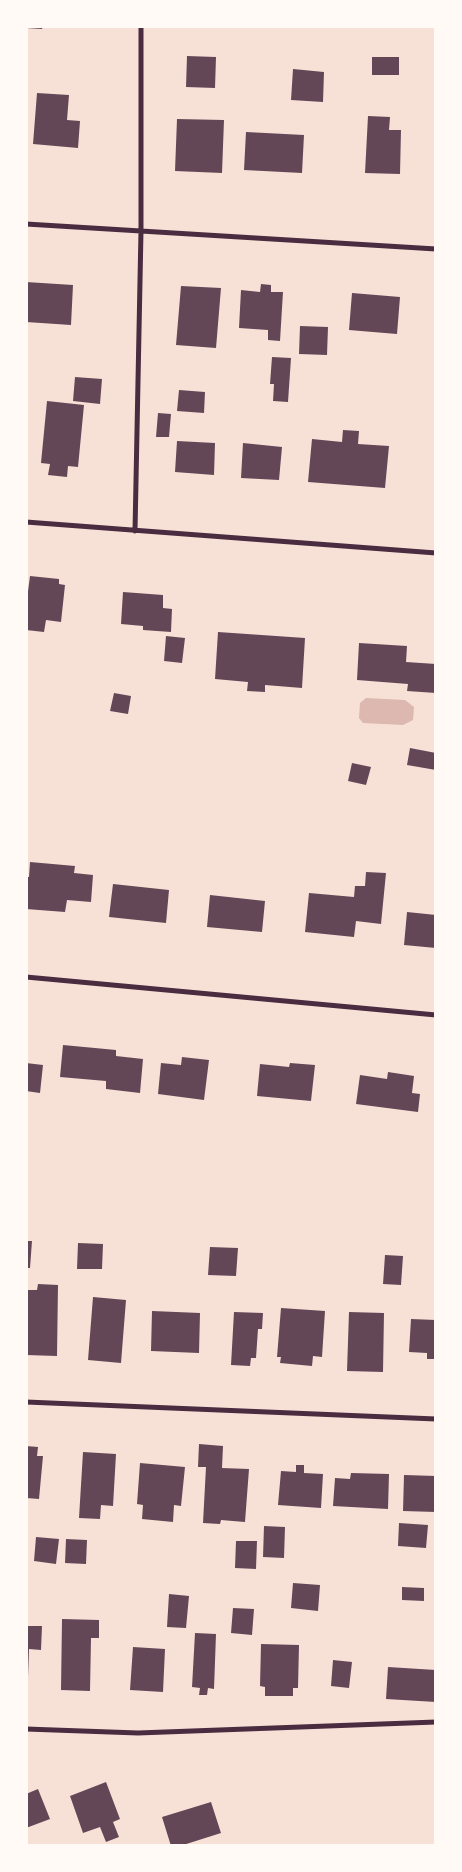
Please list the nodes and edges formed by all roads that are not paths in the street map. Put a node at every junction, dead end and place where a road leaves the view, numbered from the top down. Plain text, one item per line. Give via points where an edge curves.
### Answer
1 (141, 26) edge
2 (26, 224) edge
3 (141, 231) junction
4 (436, 250) edge
5 (26, 522) edge
6 (135, 531) junction
7 (436, 553) edge
8 (26, 977) edge
9 (436, 1015) edge
10 (26, 1402) edge
11 (436, 1419) edge
12 (436, 1722) edge
13 (26, 1729) edge

1 - 3 street
2 - 3 street
3 - 4 street
3 - 6 street
5 - 6 street
6 - 7 street
8 - 9 street
10 - 11 street
12 - 13 street via 138,1733

